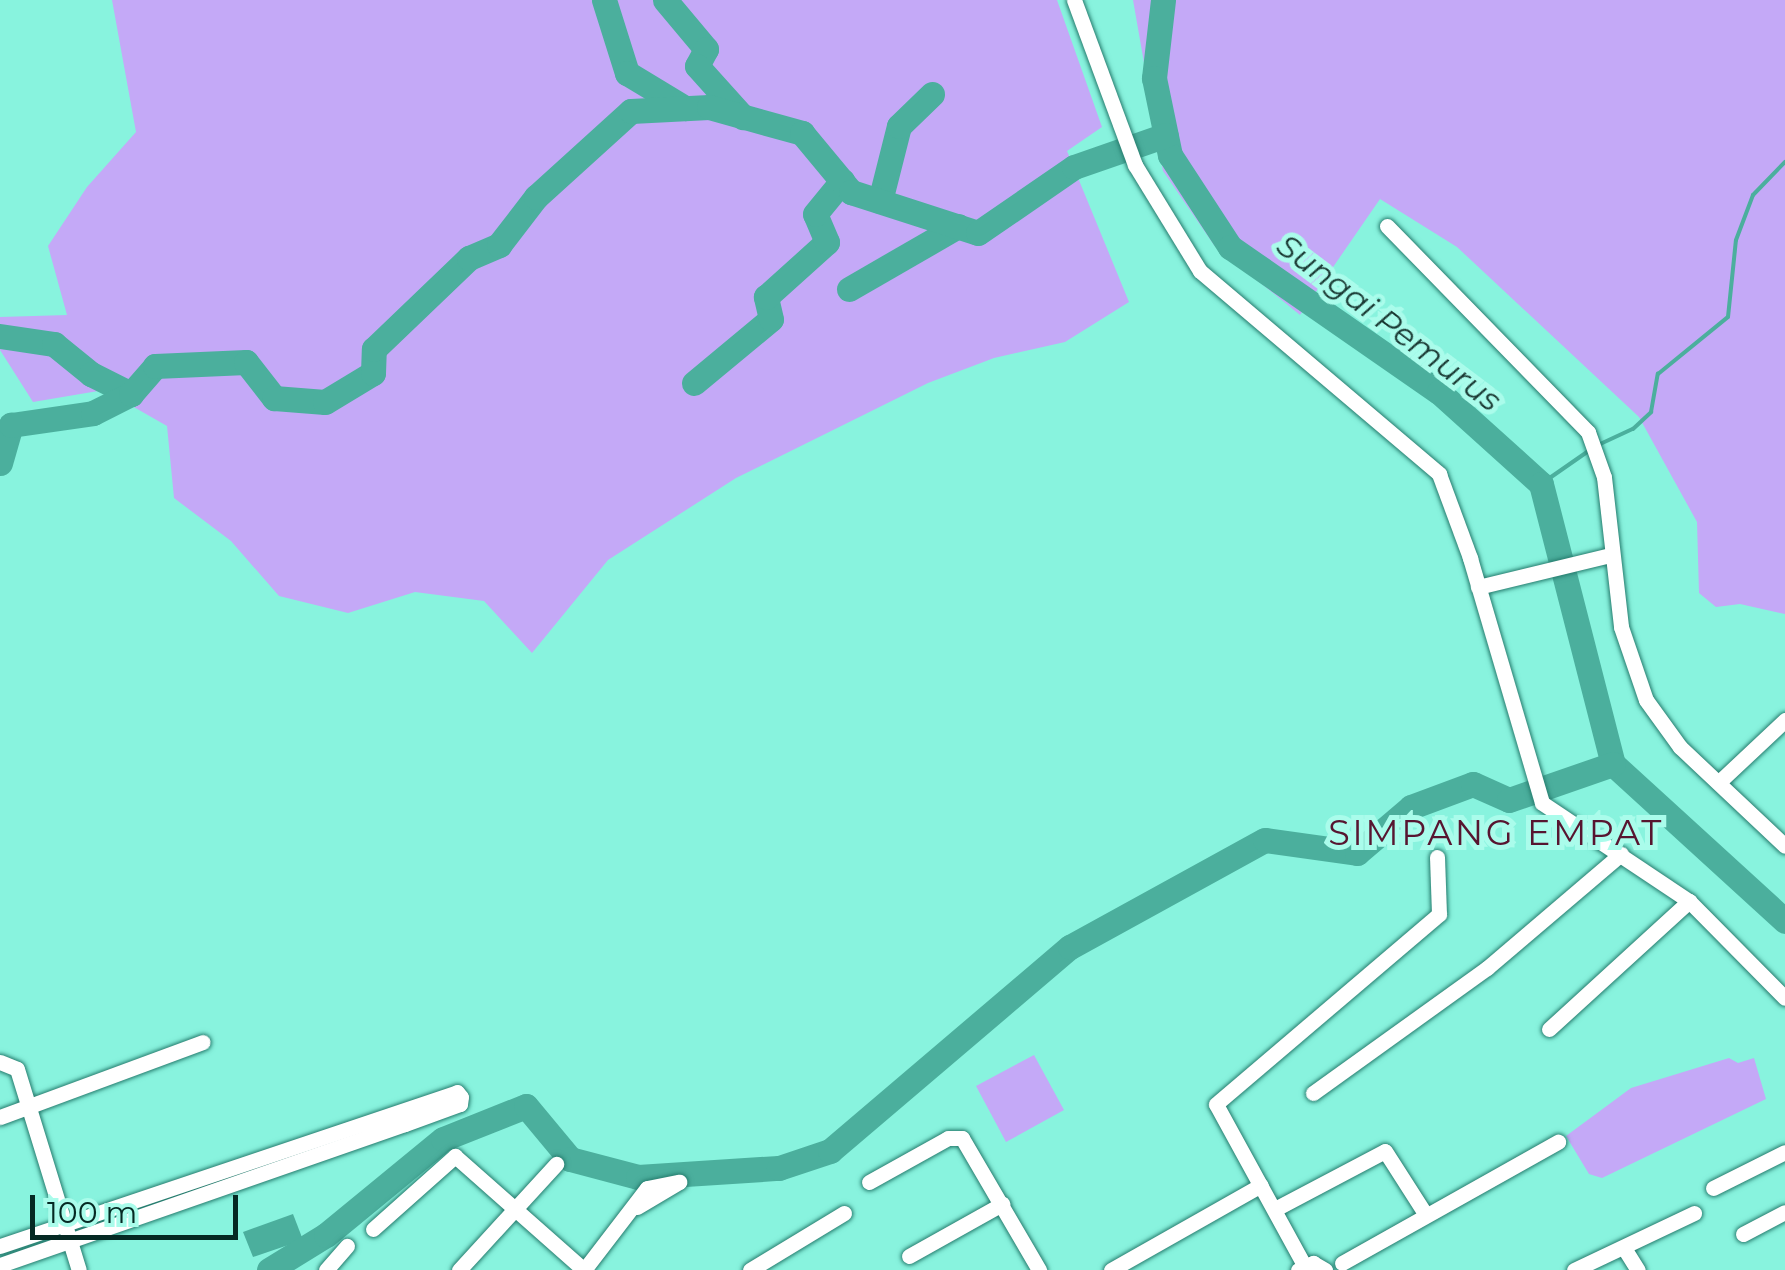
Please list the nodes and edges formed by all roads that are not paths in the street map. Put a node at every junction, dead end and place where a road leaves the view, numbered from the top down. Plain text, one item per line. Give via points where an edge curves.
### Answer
1 (1074, 0) edge
2 (1387, 226) dead end
3 (1610, 555) junction
4 (1478, 587) junction
5 (1785, 720) edge
6 (1718, 782) junction
7 (1785, 846) edge
8 (1621, 854) junction
9 (1437, 858) dead end
10 (1689, 901) junction
11 (1785, 998) edge
12 (1549, 1030) dead end
13 (203, 1042) dead end
14 (0, 1062) edge
15 (1312, 1093) dead end
16 (29, 1108) junction
17 (0, 1118) edge
18 (360, 1132) junction
19 (1558, 1142) dead end
20 (1785, 1152) edge
21 (556, 1164) dead end
22 (868, 1182) dead end
23 (1261, 1185) junction
24 (1713, 1188) dead end
25 (1002, 1204) junction
26 (637, 1207) dead end
27 (517, 1208) junction
28 (1275, 1209) junction
29 (1785, 1212) edge
30 (844, 1213) dead end
31 (1694, 1213) dead end
32 (1426, 1216) junction
33 (63, 1224) junction
34 (374, 1229) dead end
35 (1743, 1234) dead end
36 (68, 1242) junction
37 (0, 1246) edge
38 (348, 1246) dead end
39 (1624, 1248) junction
40 (909, 1256) dead end
41 (1342, 1263) dead end
42 (0, 1265) edge
43 (1301, 1267) edge
44 (79, 1270) edge
45 (326, 1270) edge
46 (459, 1270) edge
47 (750, 1270) edge
48 (1039, 1270) edge
49 (1111, 1270) edge
50 (1325, 1270) edge
51 (1574, 1270) edge
52 (1638, 1270) edge

1 - 4 street via 1135,166 1184,251 1220,292 1439,474
2 - 3 street via 1581,423 1595,449
3 - 4 street
3 - 6 street via 1620,628 1646,700 1680,748
4 - 8 street via 1536,790
5 - 6 street
6 - 7 street
8 - 10 street
8 - 15 street via 1502,956
9 - 23 street via 1439,914 1216,1104
10 - 11 street
10 - 12 street
13 - 16 street
14 - 16 street via 16,1066
16 - 17 street
16 - 33 street
18 - 18 street via 456,1092 461,1097 460,1104
18 - 33 street
18 - 36 street
19 - 32 street
20 - 24 street
21 - 27 street
22 - 25 street via 957,1136
23 - 28 street
23 - 49 street
25 - 40 street
25 - 48 street
26 - 27 street via 584,1270
27 - 34 street via 455,1156
27 - 46 street
28 - 32 street via 1385,1151
28 - 43 street
29 - 35 street
30 - 47 street
31 - 39 street
32 - 41 street
33 - 36 street
33 - 37 street
36 - 42 street
36 - 44 street
38 - 45 street
39 - 51 street
39 - 52 street
43 - 50 street

